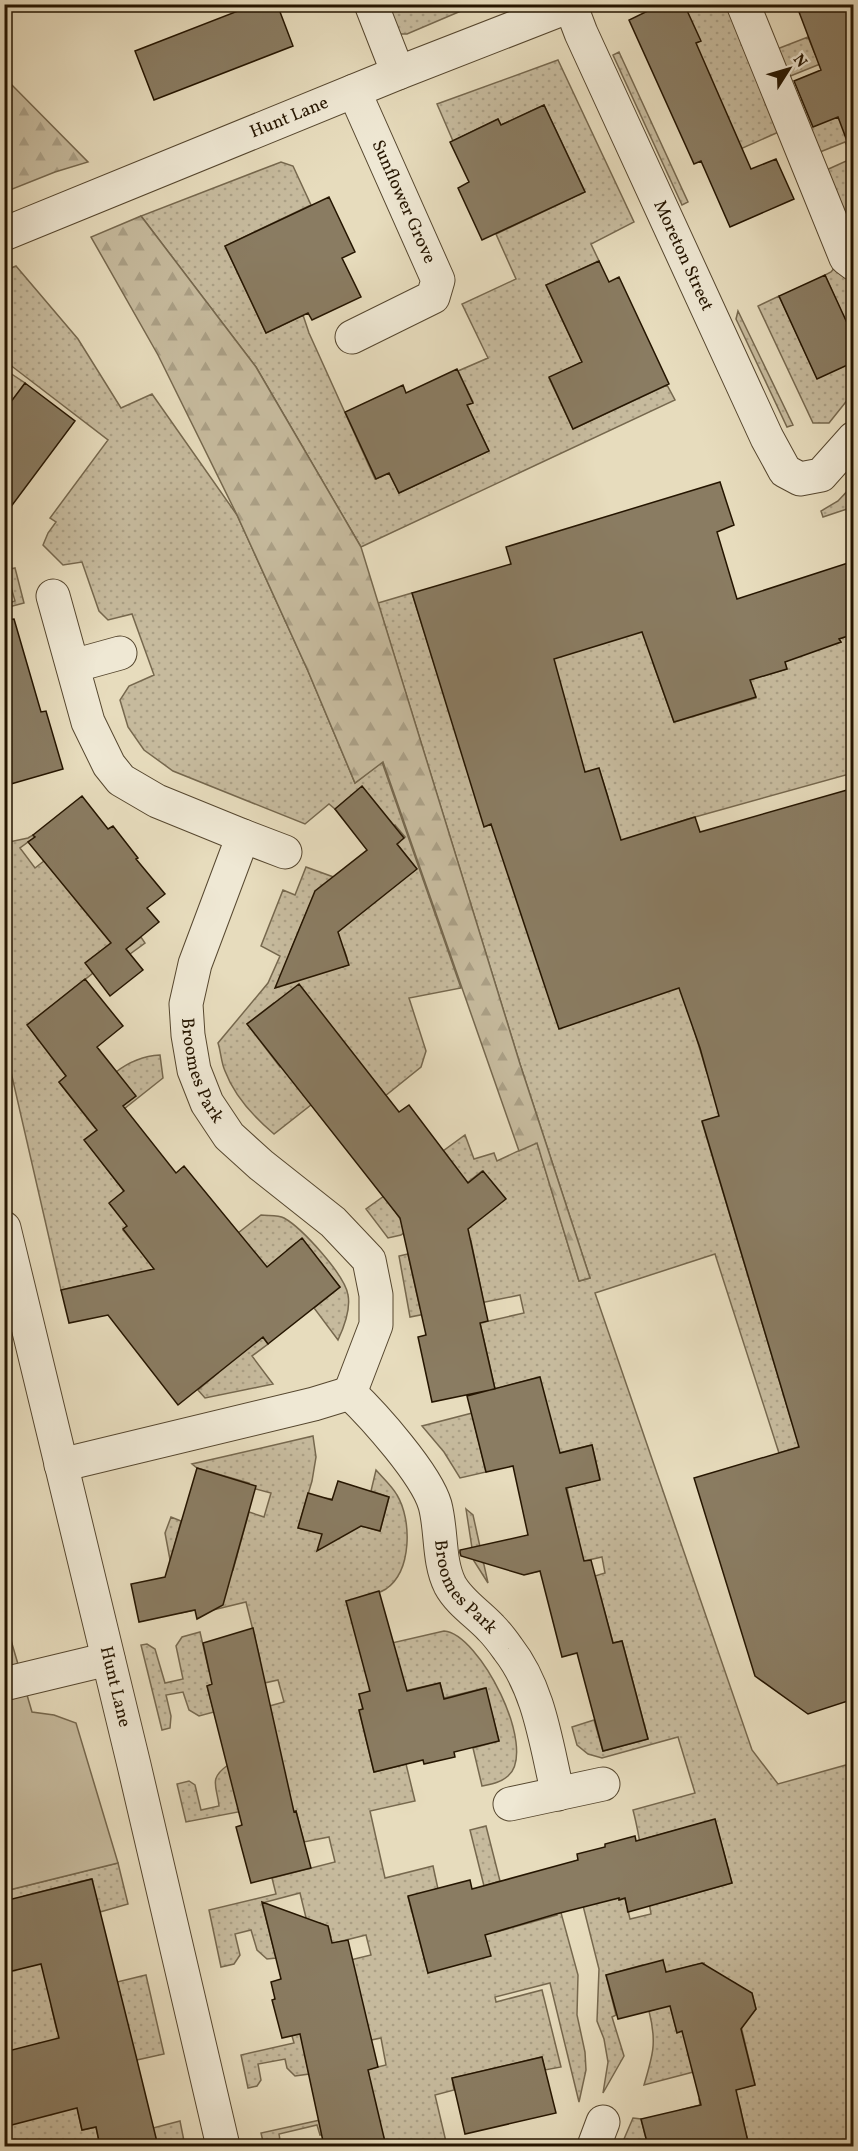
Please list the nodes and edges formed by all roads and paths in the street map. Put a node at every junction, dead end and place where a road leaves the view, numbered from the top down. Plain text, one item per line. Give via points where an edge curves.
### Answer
1 (371, 4) edge
2 (743, 4) edge
3 (572, 5) edge
4 (398, 73) junction
5 (354, 91) junction
6 (4, 234) edge
7 (854, 264) edge
8 (352, 337) dead end
9 (854, 438) edge
10 (53, 596) dead end
11 (120, 653) dead end
12 (73, 666) junction
13 (243, 837) junction
14 (285, 852) dead end
15 (4, 1228) edge
16 (350, 1393) junction
17 (62, 1465) junction
18 (108, 1659) junction
19 (4, 1684) edge
20 (603, 1784) dead end
21 (558, 1794) junction
22 (510, 1804) dead end
23 (223, 2146) edge

1 - 4 street
2 - 7 street via 846,258
3 - 4 street, Hunt Lane
3 - 9 street, Moreton Street via 581,33 785,471 800,479 821,475
4 - 5 street, Hunt Lane
5 - 6 street, Hunt Lane
5 - 8 street, Sunflower Grove via 438,280 433,297
10 - 12 street
11 - 12 street
12 - 13 street via 88,722 109,765 121,780 157,801
13 - 14 street
13 - 16 street, Broomes Park via 195,964 186,1004 194,1070 207,1103 229,1136 333,1222 369,1260 376,1295 376,1325
15 - 17 street, Hunt Lane
16 - 17 street
16 - 21 street, Broomes Park via 408,1459 431,1495 443,1565 451,1586 492,1628 521,1667 533,1692
17 - 18 street, Hunt Lane
18 - 19 street
18 - 23 street, Hunt Lane
20 - 21 street
21 - 22 street

